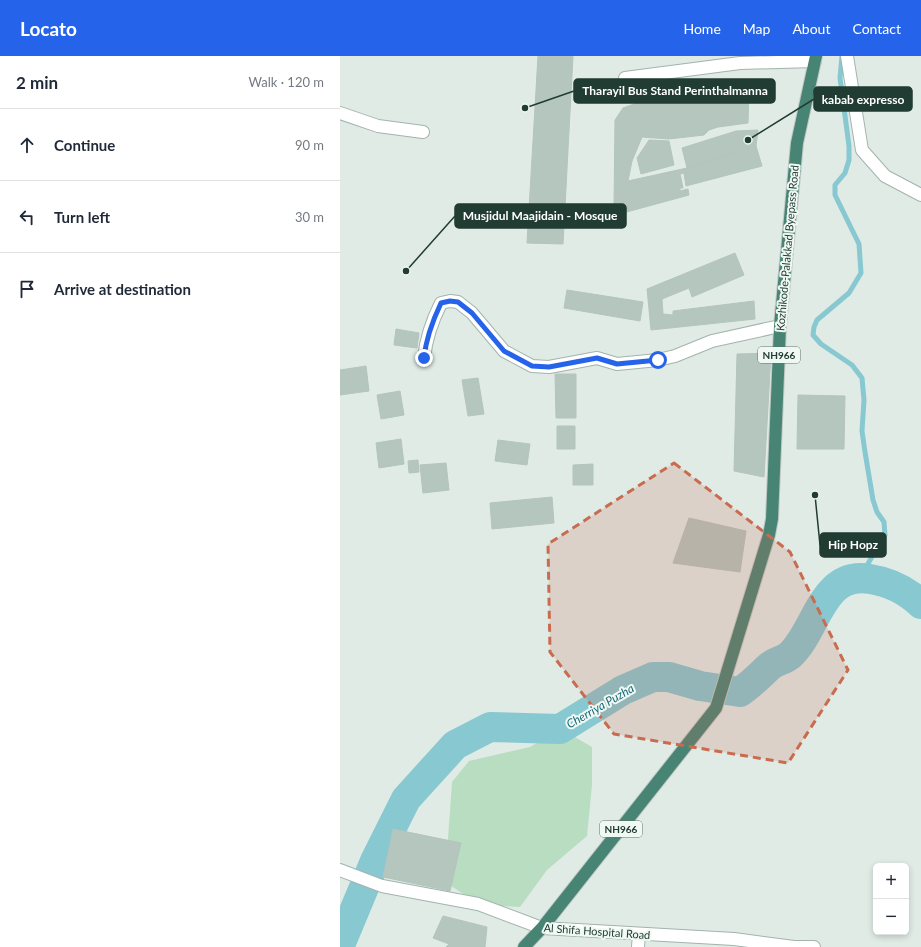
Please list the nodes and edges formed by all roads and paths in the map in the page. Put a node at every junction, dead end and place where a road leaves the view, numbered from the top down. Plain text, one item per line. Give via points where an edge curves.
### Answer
1 (847, 56) edge
2 (816, 58) edge
3 (625, 78) dead end
4 (340, 113) edge
5 (423, 132) dead end
6 (921, 195) edge
7 (780, 326) junction
8 (424, 358) dead end
9 (340, 870) edge
10 (542, 928) junction
11 (639, 934) junction
12 (524, 947) edge
13 (638, 947) edge
14 (794, 947) edge
15 (814, 947) edge

1 - 6 street via 862,150 885,176
2 - 3 street via 740,63
2 - 7 highway, Kozhikode-Palakkad Byepass Road / NH966 via 797,143
4 - 5 street via 378,126
7 - 8 street via 712,341 658,360 617,364 597,358 549,367 532,366 504,351 472,313 458,302 450,301 441,303 434,318 427,337
7 - 10 highway, Kozhikode-Palakkad Byepass Road / NH966 via 772,519 716,708
9 - 10 street, Al Shifa Hospital Road via 382,886 478,904
10 - 11 street, Al Shifa Hospital Road
10 - 12 highway, NH966
11 - 13 street
11 - 14 street, Al Shifa Hospital Road via 734,939
14 - 15 street, Al Shifa Hospital Road

